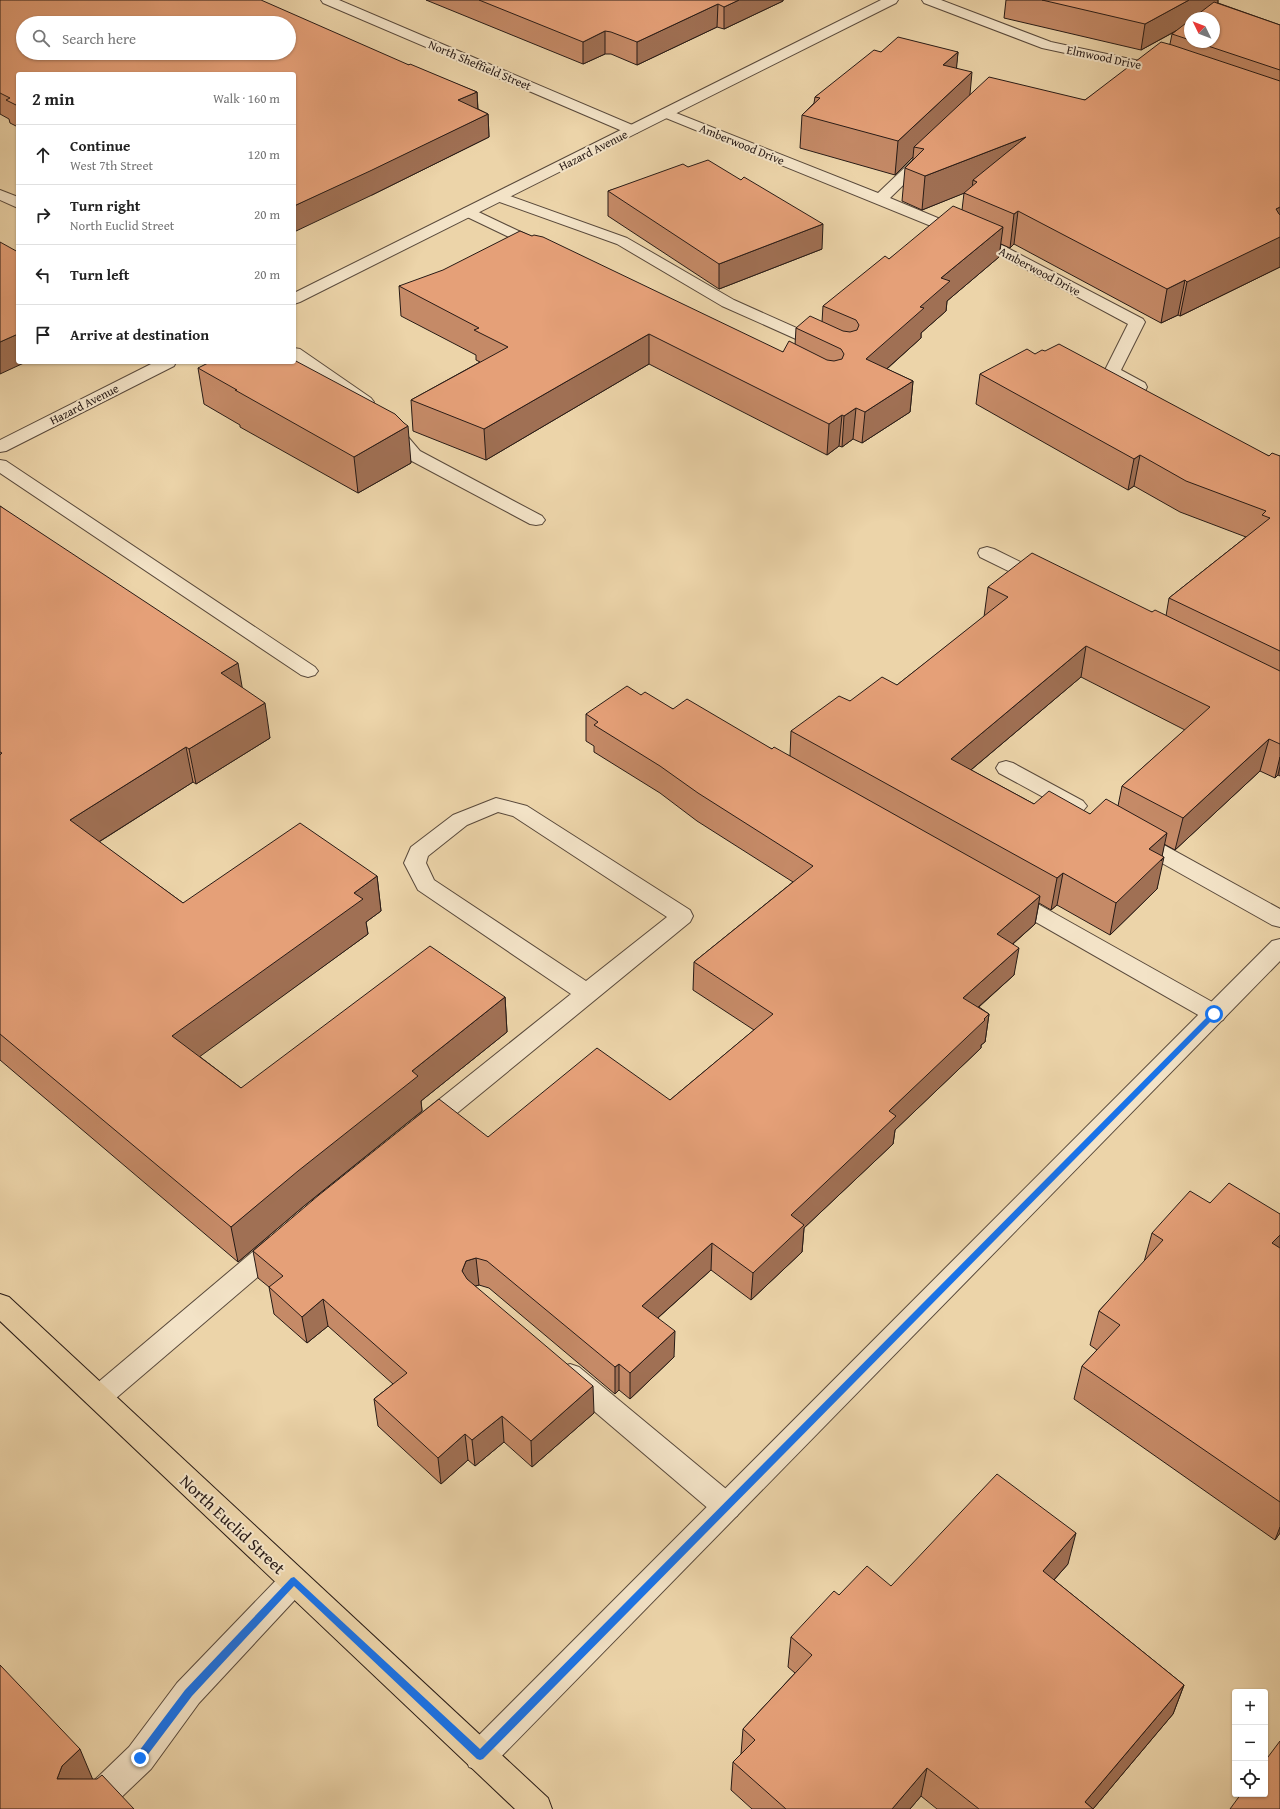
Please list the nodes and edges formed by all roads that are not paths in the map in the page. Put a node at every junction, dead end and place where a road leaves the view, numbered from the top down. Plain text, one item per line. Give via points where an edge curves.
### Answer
1 (328, 0) edge
2 (891, 0) edge
3 (929, 0) edge
4 (1178, 75) edge
5 (666, 113) junction
6 (632, 130) junction
7 (936, 146) edge
8 (0, 194) edge
9 (499, 197) junction
10 (880, 199) junction
11 (16, 202) edge
12 (468, 212) junction
13 (554, 253) edge
14 (296, 298) edge
15 (833, 350) edge
16 (296, 354) edge
17 (164, 364) edge
18 (1154, 395) edge
19 (0, 447) edge
20 (0, 465) edge
21 (536, 520) dead end
22 (987, 554) dead end
23 (1059, 588) edge
24 (308, 671) dead end
25 (1006, 768) dead end
26 (1095, 817) edge
27 (1115, 828) edge
28 (993, 888) edge
29 (1280, 919) edge
30 (1280, 948) edge
31 (587, 993) junction
32 (1214, 1014) junction
33 (407, 1139) edge
34 (296, 1230) edge
35 (0, 1304) edge
36 (551, 1359) edge
37 (99, 1397) junction
38 (727, 1507) junction
39 (294, 1581) junction
40 (480, 1756) junction
41 (87, 1809) edge
42 (537, 1809) edge

1 - 6 street, North Sheffield Street
2 - 5 street, Hazard Avenue
3 - 4 street, Elmwood Drive via 1047,45
5 - 6 street, Hazard Avenue
5 - 10 street, Amberwood Drive
6 - 9 street, Hazard Avenue
7 - 10 street
8 - 11 street
9 - 12 street, Hazard Avenue
9 - 15 street via 622,241 728,303
10 - 18 street, Amberwood Drive via 995,247 1137,322 1112,372
12 - 13 street
12 - 14 street, Hazard Avenue
16 - 21 street via 374,409 414,455
17 - 19 street, Hazard Avenue
20 - 24 street
22 - 23 street
25 - 26 street
27 - 29 street
28 - 32 street
30 - 32 street
31 - 31 street via 682,916 520,811 496,805 460,820 419,852 416,863 426,885
31 - 33 street
32 - 38 street
34 - 37 street
35 - 37 main road, North Euclid Street
36 - 38 street
37 - 39 main road, North Euclid Street
38 - 40 street
39 - 40 main road, North Euclid Street
39 - 41 street via 188,1693 140,1758
40 - 42 main road, North Euclid Street

